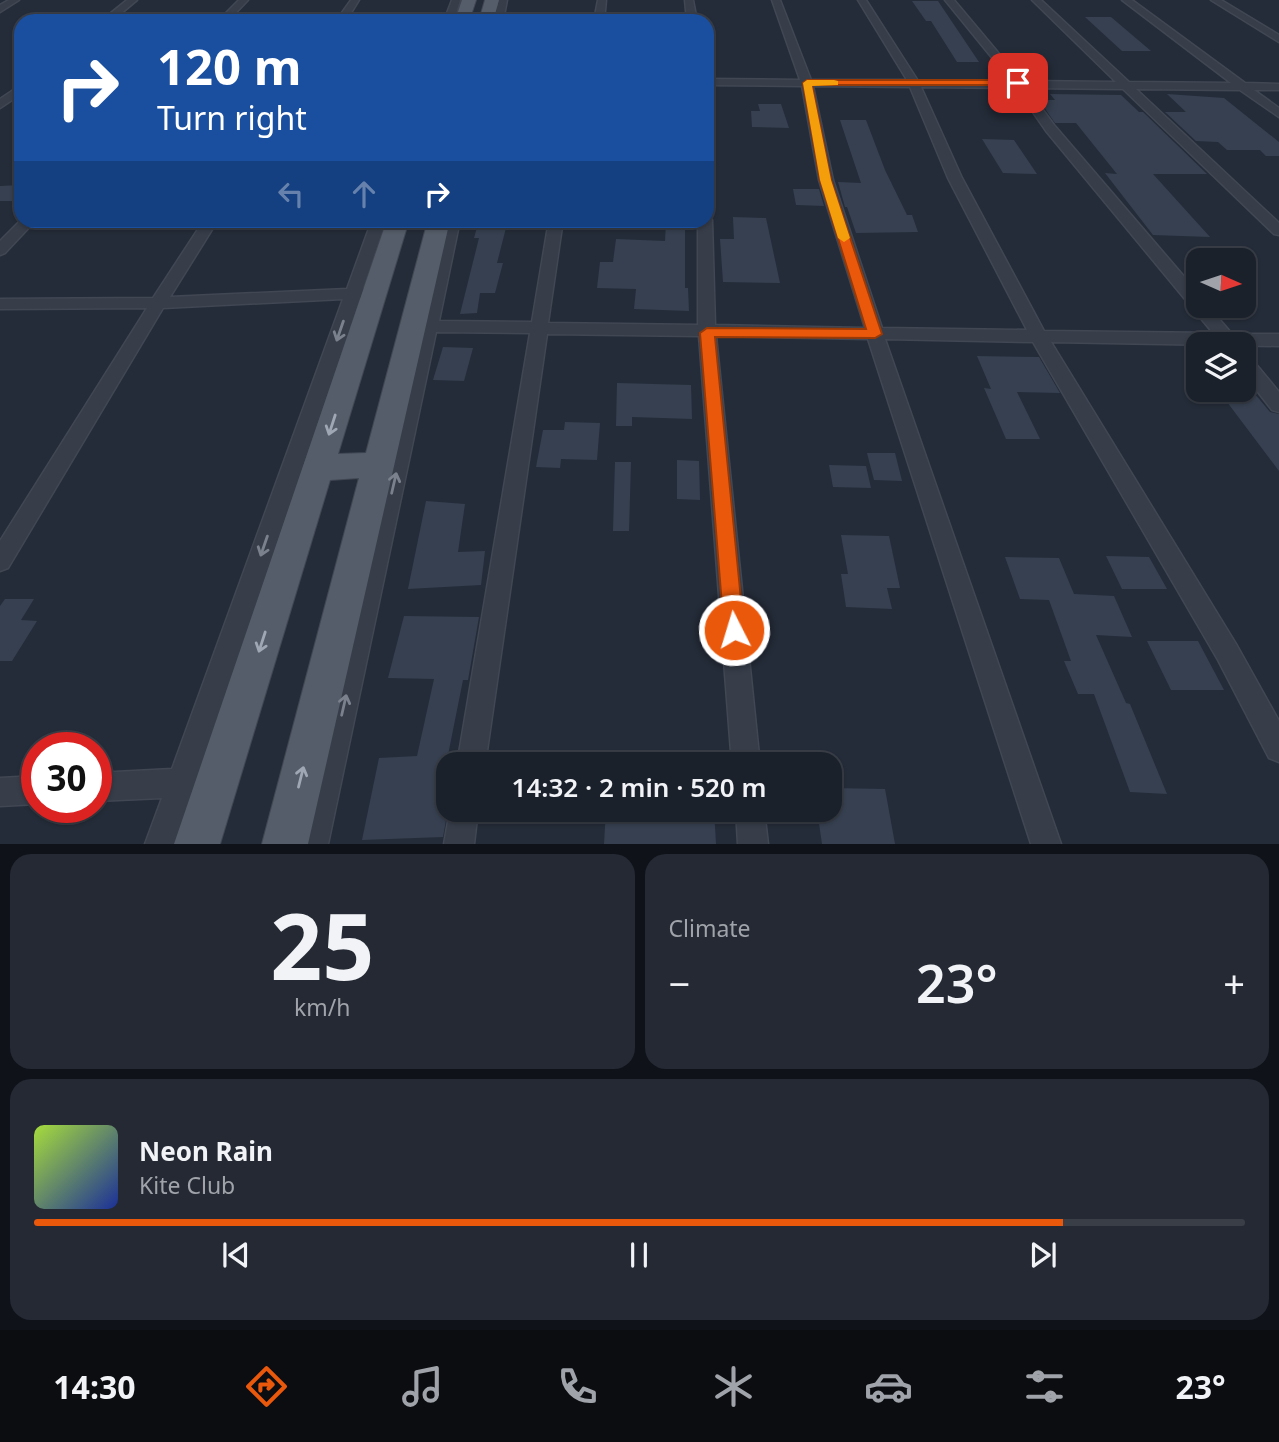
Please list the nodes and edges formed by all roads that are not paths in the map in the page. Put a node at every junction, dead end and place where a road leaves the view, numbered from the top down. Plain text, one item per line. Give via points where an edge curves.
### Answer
1 (15, 0) edge
2 (133, 0) edge
3 (244, 0) edge
4 (776, 0) edge
5 (862, 0) edge
6 (949, 0) edge
7 (1036, 0) edge
8 (1126, 0) edge
9 (1215, 0) edge
10 (0, 9) edge
11 (115, 14) edge
12 (230, 14) edge
13 (1279, 39) edge
14 (714, 82) edge
15 (807, 83) junction
16 (914, 83) junction
17 (1018, 83) junction
18 (1126, 84) junction
19 (1243, 86) junction
20 (1279, 87) edge
21 (1279, 114) edge
22 (21, 228) edge
23 (206, 228) edge
24 (377, 228) edge
25 (394, 228) edge
26 (438, 228) edge
27 (451, 228) edge
28 (555, 228) edge
29 (705, 228) edge
30 (1279, 231) edge
31 (0, 250) edge
32 (1186, 290) edge
33 (364, 293) junction
34 (158, 303) junction
35 (0, 304) edge
36 (1209, 318) edge
37 (422, 326) junction
38 (541, 328) junction
39 (1221, 332) edge
40 (707, 333) junction
41 (875, 334) junction
42 (1038, 335) junction
43 (1186, 340) edge
44 (1279, 340) edge
45 (1256, 341) edge
46 (1256, 376) edge
47 (1279, 405) edge
48 (380, 464) junction
49 (318, 468) junction
50 (0, 561) edge
51 (1279, 748) edge
52 (473, 752) edge
53 (745, 752) edge
54 (218, 780) junction
55 (181, 782) junction
56 (112, 786) edge
57 (21, 791) edge
58 (0, 792) edge
59 (462, 822) edge
60 (751, 822) edge
61 (160, 844) edge
62 (197, 844) edge
63 (285, 844) edge
64 (313, 844) edge
65 (459, 844) edge
66 (752, 844) edge
67 (1046, 844) edge

1 - 10 street
2 - 11 street
3 - 12 street
4 - 15 street
5 - 16 street
6 - 17 street
7 - 18 street
8 - 19 street
9 - 13 street
14 - 15 street
15 - 16 street
15 - 41 street via 826,180
16 - 17 street
16 - 42 street via 955,178
17 - 18 street
17 - 32 street
18 - 19 street
18 - 30 street
19 - 20 street
19 - 21 street
22 - 31 street
23 - 34 street
24 - 33 street
25 - 33 main road
26 - 37 main road
27 - 37 street
28 - 38 street
29 - 40 street
33 - 34 street
33 -> 49 main road
33 -> 55 street
34 - 35 street
34 - 50 street
36 - 39 street
37 - 38 street
37 - 48 main road
64 -> 37 street
38 - 40 street
38 - 52 street
40 - 41 street
40 - 53 street
41 - 42 street
41 - 67 street
42 - 43 street
42 - 51 street
44 - 45 street
46 - 47 street
48 - 49 main road
63 -> 48 main road
49 -> 54 main road
54 - 55 street
54 - 62 main road
55 - 56 street
55 - 61 street
57 - 58 street
59 - 65 street
60 - 66 street

